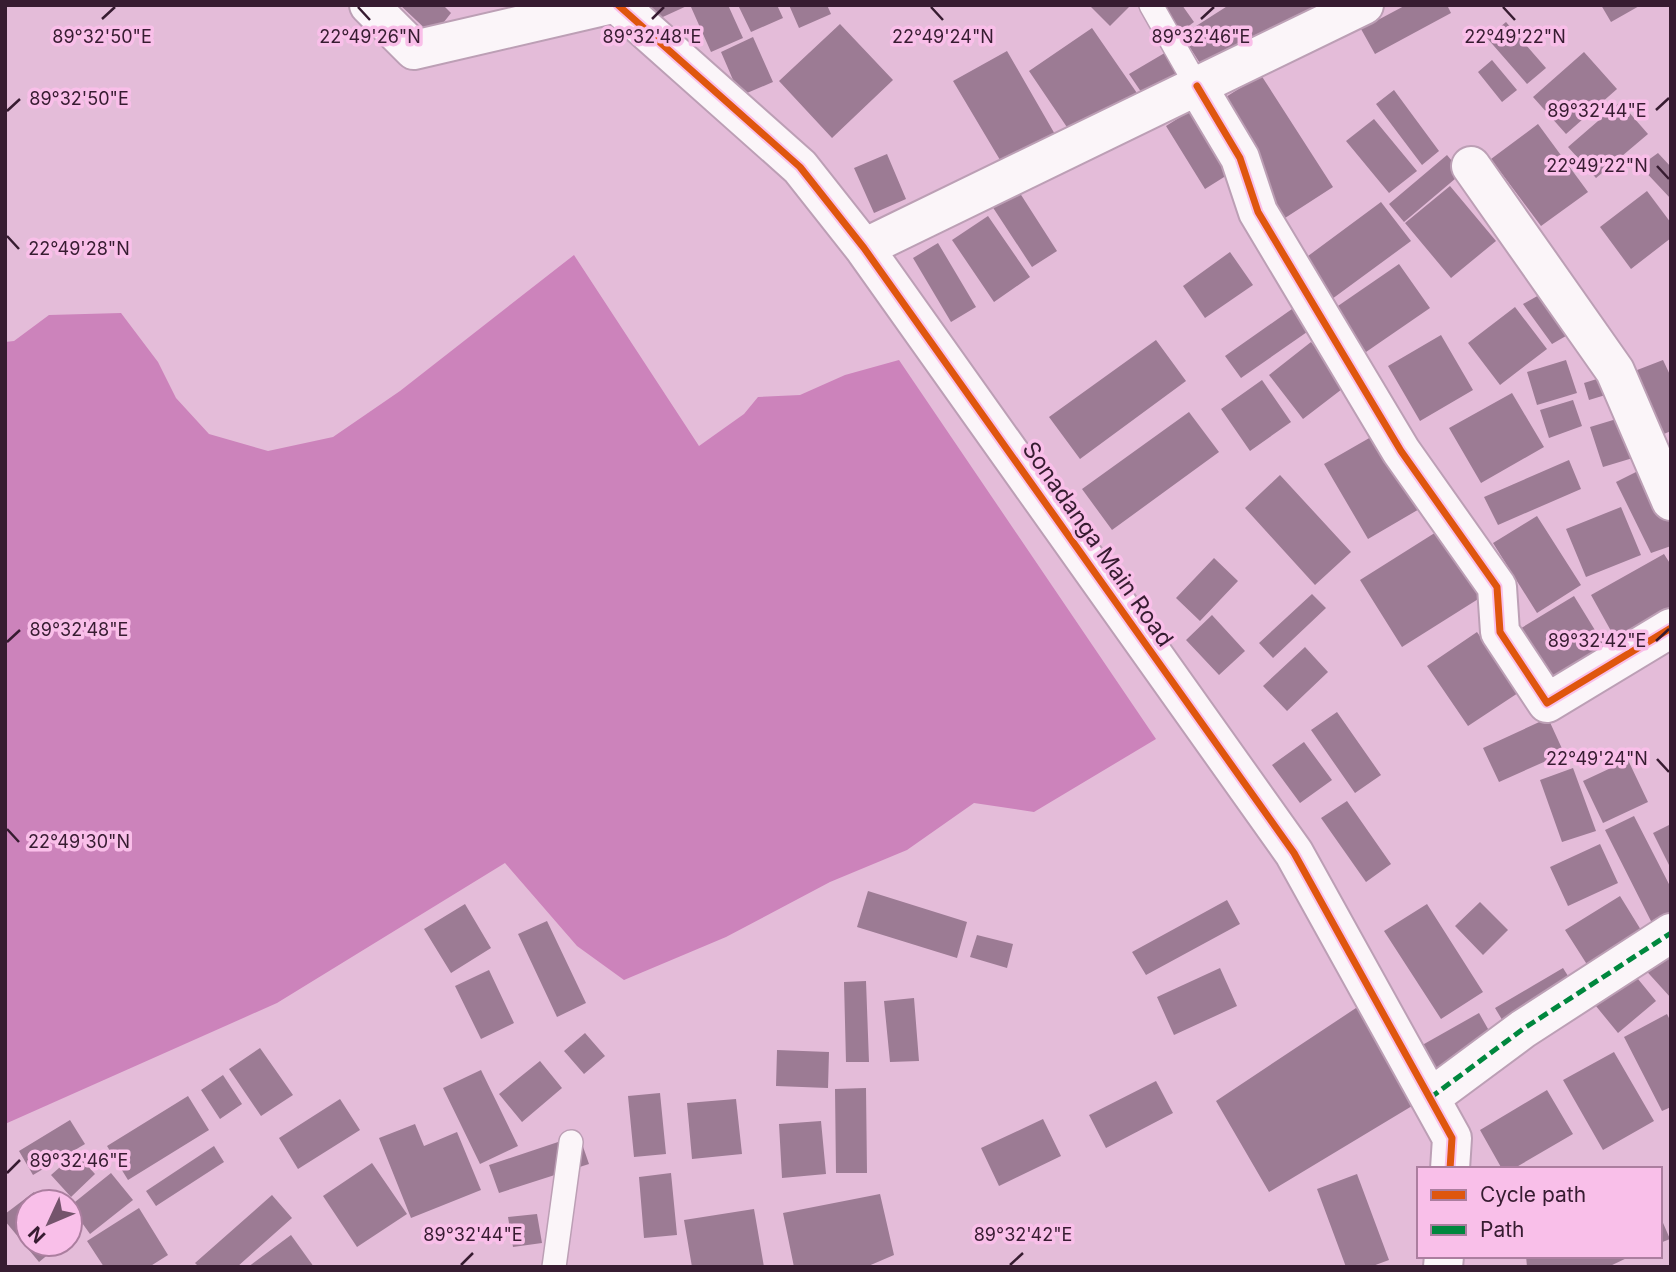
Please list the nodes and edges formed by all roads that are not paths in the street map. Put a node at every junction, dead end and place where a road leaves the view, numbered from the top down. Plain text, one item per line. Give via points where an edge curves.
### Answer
1 (369, 5) edge
2 (608, 5) edge
3 (618, 5) edge
4 (1151, 5) edge
5 (1364, 5) edge
6 (1197, 86) junction
7 (1471, 166) dead end
8 (864, 248) junction
9 (1671, 501) edge
10 (1671, 628) edge
11 (1671, 933) edge
12 (1430, 1098) junction
13 (572, 1142) dead end
14 (1450, 1167) edge
15 (554, 1267) edge

1 - 2 street via 414,50
3 - 8 street, Sonadanga Main Road via 800,167
4 - 6 lane
5 - 6 street
6 - 8 street
6 - 10 street via 1240,158 1258,212 1401,451 1497,587 1500,632 1547,703
7 - 9 street via 1615,371
8 - 12 street, Sonadanga Main Road via 1294,853
11 - 12 street via 1522,1029
12 - 14 street, Sonadanga Main Road via 1452,1138
13 - 15 lane

